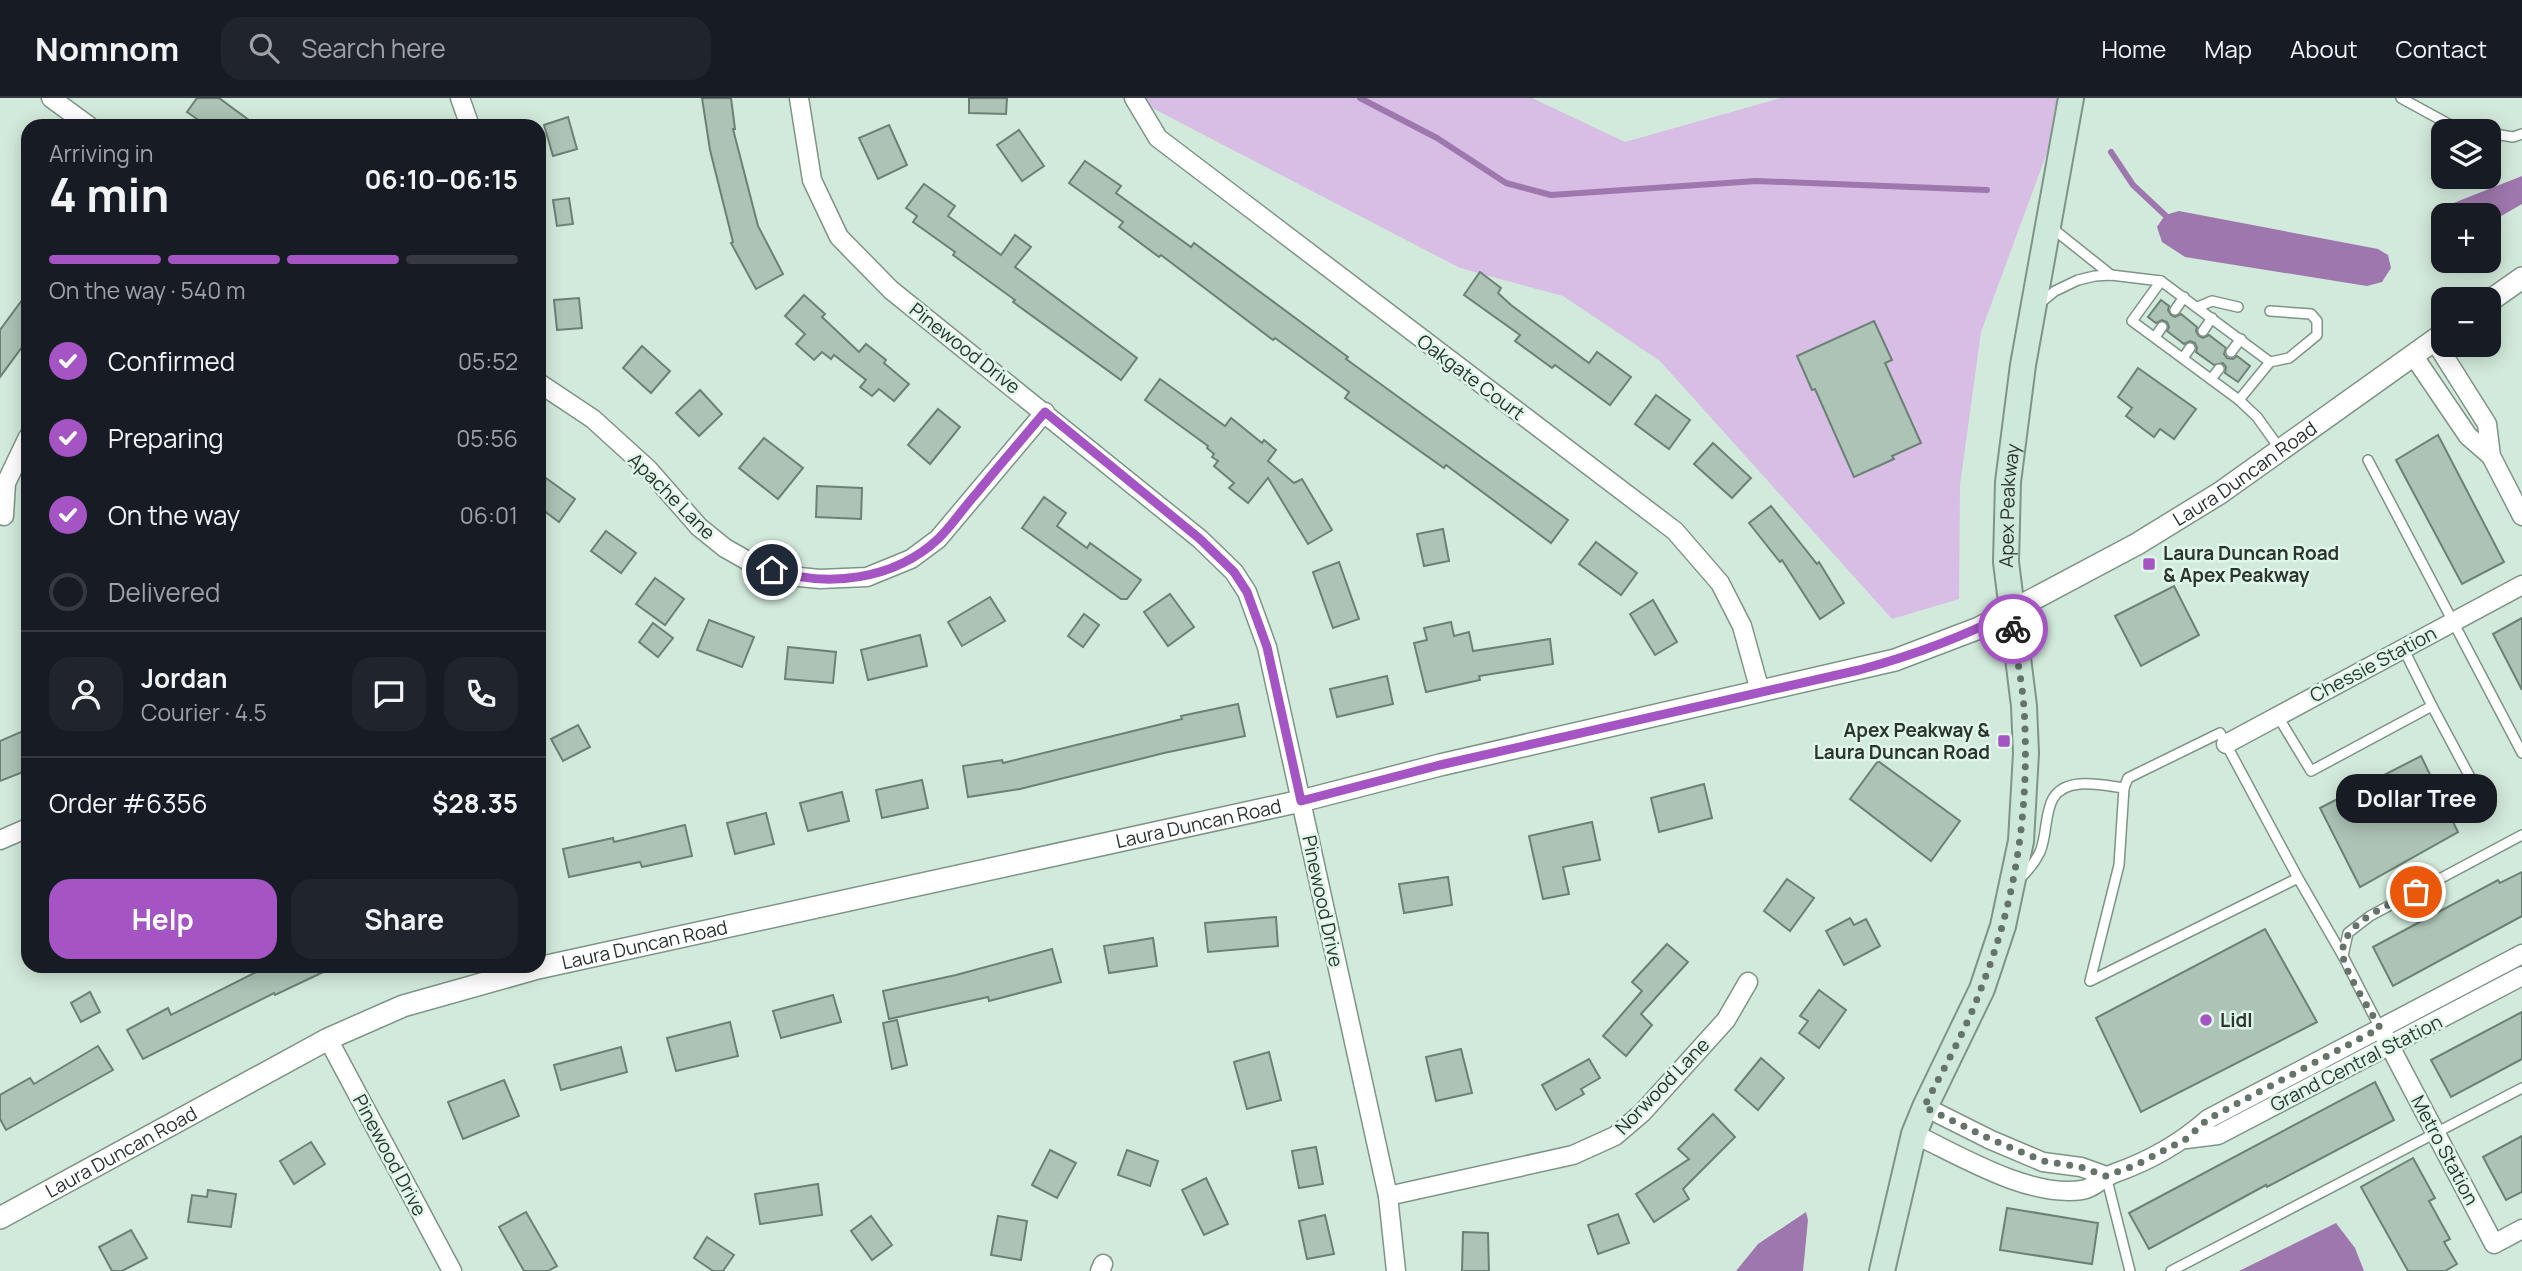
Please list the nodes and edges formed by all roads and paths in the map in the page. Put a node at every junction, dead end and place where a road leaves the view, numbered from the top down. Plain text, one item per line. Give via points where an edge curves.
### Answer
1 (51, 98) edge
2 (460, 98) edge
3 (799, 98) edge
4 (1134, 98) edge
5 (2071, 98) edge
6 (2401, 98) edge
7 (80, 119) edge
8 (468, 119) edge
9 (2439, 119) edge
10 (2522, 134) edge
11 (2501, 135) edge
12 (2048, 225) junction
13 (2111, 275) junction
14 (2522, 278) edge
15 (2161, 281) junction
16 (2501, 293) edge
17 (2184, 297) junction
18 (2198, 307) junction
19 (2238, 307) dead end
20 (2033, 308) junction
21 (2175, 310) dead end
22 (2270, 312) dead end
23 (2212, 318) junction
24 (2162, 327) dead end
25 (2203, 331) dead end
26 (2155, 337) junction
27 (2241, 339) junction
28 (2431, 343) edge
29 (2190, 348) dead end
30 (2231, 352) dead end
31 (2413, 355) junction
32 (2450, 357) edge
33 (2183, 358) junction
34 (2270, 362) junction
35 (2219, 369) dead end
36 (2211, 379) junction
37 (546, 388) edge
38 (2239, 400) junction
39 (1045, 412) junction
40 (2281, 450) junction
41 (21, 452) edge
42 (2491, 456) junction
43 (2368, 460) dead end
44 (4, 516) dead end
45 (2522, 516) edge
46 (2522, 585) edge
47 (2011, 612) junction
48 (2453, 621) junction
49 (2403, 648) junction
50 (1759, 691) junction
51 (2432, 706) junction
52 (2277, 715) junction
53 (2225, 744) junction
54 (2522, 753) edge
55 (2124, 788) junction
56 (2479, 794) dead end
57 (1301, 801) junction
58 (21, 831) edge
59 (2522, 835) edge
60 (0, 840) edge
61 (2298, 878) junction
62 (2013, 884) junction
63 (2522, 954) edge
64 (2343, 956) junction
65 (546, 965) edge
66 (517, 973) edge
67 (2522, 976) edge
68 (1748, 982) dead end
69 (2380, 1028) junction
70 (328, 1038) junction
71 (2389, 1047) junction
72 (2522, 1088) edge
73 (1924, 1107) junction
74 (2436, 1133) junction
75 (1914, 1134) junction
76 (2186, 1139) junction
77 (2106, 1176) junction
78 (1388, 1196) junction
79 (0, 1218) edge
80 (2522, 1229) edge
81 (452, 1271) edge
82 (1396, 1271) edge
83 (1882, 1271) edge
84 (2130, 1271) edge
85 (2171, 1271) edge

1 - 7 street
2 - 8 street
3 - 39 street, Pinewood Drive via 812,180 839,237 891,290
4 - 50 street, Oakgate Court via 1158,138 1675,531 1720,583 1742,626
5 - 12 main road, Apex Peakway
6 - 9 lane
10 - 11 lane
12 - 13 lane
12 - 20 main road, Apex Peakway
13 - 15 lane
13 - 20 lane via 2078,280
14 - 16 street
15 - 17 lane
15 - 26 lane via 2132,321
17 - 18 lane
17 - 21 lane
18 - 19 lane via 2212,301
18 - 23 lane
20 - 47 main road, Apex Peakway via 2008,482 2006,562
22 - 34 lane via 2311,314 2319,327 2317,335 2289,358
23 - 25 lane
23 - 27 lane
24 - 26 lane
26 - 33 lane
27 - 30 lane
27 - 34 lane
28 - 31 street, Laura Duncan Road
29 - 33 lane
31 - 40 street, Laura Duncan Road
31 - 42 street via 2468,436
32 - 42 street via 2487,424
33 - 36 lane
34 - 38 lane
35 - 36 lane
36 - 38 lane
37 - 39 street, Apache Lane via 593,419 725,548 755,565 789,576 820,579 866,577 911,559 938,539
38 - 40 lane
39 - 57 street, Pinewood Drive via 1234,572 1247,592 1267,647
40 - 47 street, Laura Duncan Road via 2220,494 2137,544
41 - 44 street via 6,483
42 - 45 street
43 - 48 lane
46 - 48 street, Chessie Station
47 - 50 street, Laura Duncan Road via 1895,660
47 - 62 main road, Apex Peakway via 2026,753 2021,841
48 - 49 street, Chessie Station
48 - 54 lane
49 - 51 lane
49 - 52 street, Chessie Station
50 - 57 street, Laura Duncan Road
51 - 52 lane via 2311,771
51 - 56 lane
52 - 53 street, Chessie Station
53 - 55 lane via 2220,733 2128,778
53 - 61 lane
55 - 61 lane via 2119,865 2090,981
55 - 62 lane via 2081,784 2055,795 2047,811 2040,850 2028,872
57 - 65 street, Laura Duncan Road
57 - 78 street, Pinewood Drive
58 - 60 street
59 - 64 lane via 2355,926 2348,933
61 - 64 lane
62 - 73 main road, Apex Peakway via 1982,989
63 - 69 street, Grand Central Station
64 - 69 lane
66 - 70 street, Laura Duncan Road via 403,1006
67 - 71 street, Grand Central Station
68 - 78 street, Norwood Lane via 1726,1020 1642,1113 1615,1136 1573,1155
69 - 71 street, Metro Station
69 - 76 street, Grand Central Station via 2208,1119
70 - 79 street, Laura Duncan Road
70 - 81 street, Pinewood Drive
71 - 74 street, Metro Station
71 - 76 street, Grand Central Station via 2218,1135
72 - 74 lane
73 - 75 main road, Apex Peakway
73 - 77 street via 2043,1161
74 - 80 street, Metro Station via 2494,1244
74 - 85 lane
75 - 77 street, Grand Central Station via 2042,1187 2086,1190
75 - 83 main road, Apex Peakway
76 - 77 street, Grand Central Station
77 - 84 lane
78 - 82 street, Pinewood Drive

